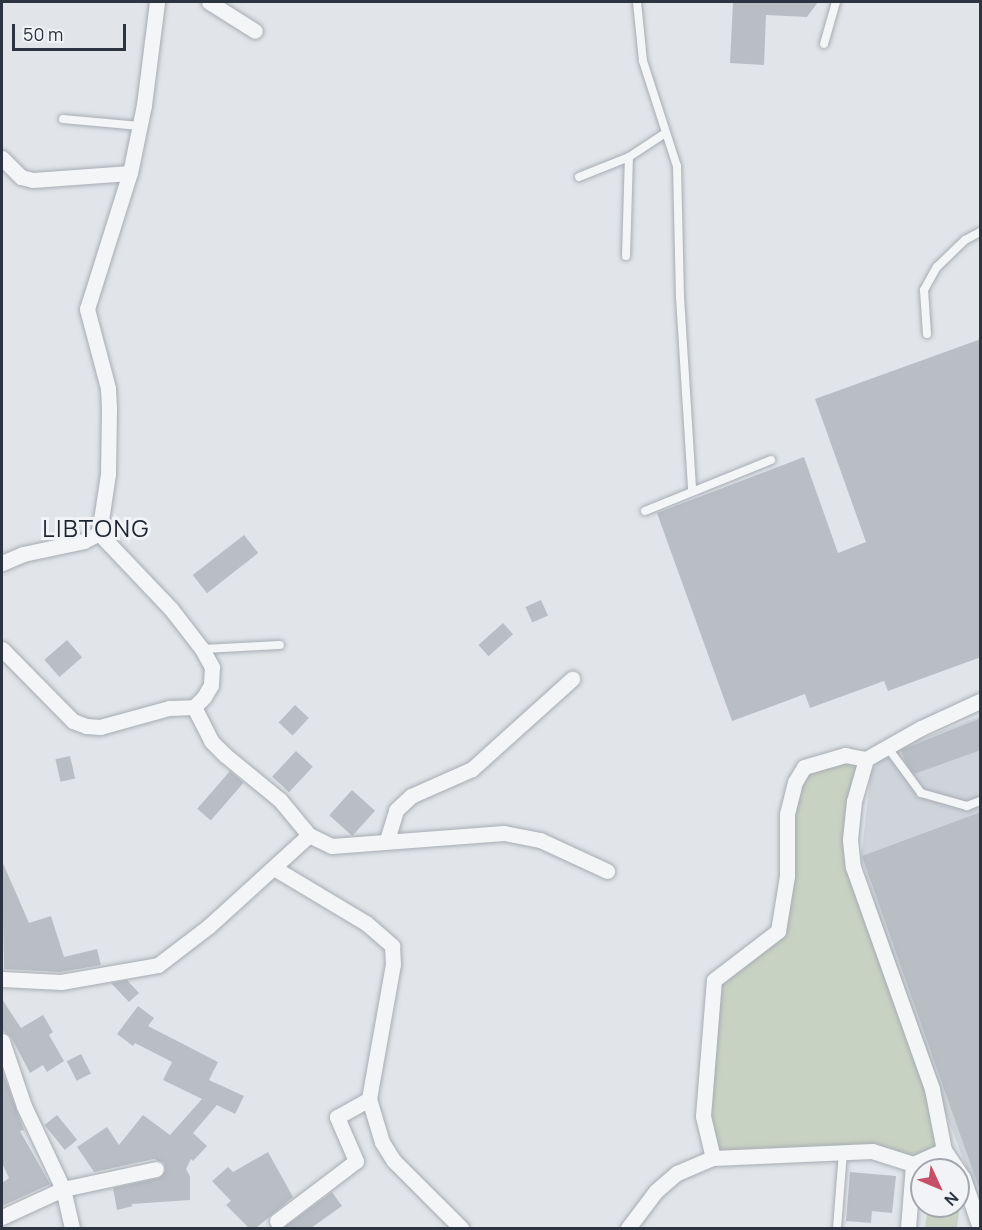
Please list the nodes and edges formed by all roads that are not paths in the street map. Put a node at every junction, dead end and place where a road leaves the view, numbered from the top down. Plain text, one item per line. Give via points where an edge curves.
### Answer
1 (157, 2) edge
2 (209, 2) edge
3 (637, 2) edge
4 (836, 2) edge
5 (255, 31) dead end
6 (824, 44) dead end
7 (63, 119) dead end
8 (140, 126) junction
9 (664, 134) junction
10 (629, 157) junction
11 (2, 158) edge
12 (130, 173) junction
13 (579, 177) dead end
14 (981, 232) edge
15 (626, 256) dead end
16 (927, 334) dead end
17 (771, 460) dead end
18 (692, 490) junction
19 (645, 511) dead end
20 (99, 532) junction
21 (2, 563) edge
22 (280, 645) dead end
23 (2, 649) edge
24 (202, 649) junction
25 (572, 679) dead end
26 (981, 701) edge
27 (194, 707) junction
28 (888, 748) junction
29 (866, 759) junction
30 (981, 801) edge
31 (309, 835) junction
32 (387, 840) junction
33 (274, 868) junction
34 (607, 872) dead end
35 (2, 979) edge
36 (2, 1041) edge
37 (369, 1099) junction
38 (843, 1150) junction
39 (944, 1150) junction
40 (713, 1158) junction
41 (926, 1158) edge
42 (910, 1163) edge
43 (156, 1169) dead end
44 (63, 1189) junction
45 (910, 1202) edge
46 (2, 1217) edge
47 (277, 1221) dead end
48 (72, 1228) edge
49 (461, 1228) edge
50 (628, 1228) edge
51 (837, 1228) edge
52 (908, 1228) edge
53 (981, 1228) edge

1 - 8 street
2 - 5 street
3 - 9 lane via 643,61
4 - 6 lane
7 - 8 lane
8 - 12 street
9 - 10 lane
9 - 18 lane via 677,166 680,297
10 - 13 lane
10 - 15 lane
11 - 12 street via 21,177 33,180
12 - 20 street via 87,309 108,388 108,474
14 - 16 lane via 965,240 937,267 924,290
17 - 18 lane
18 - 19 lane
20 - 21 street via 84,541 23,554
20 - 24 street via 171,609
22 - 24 lane
23 - 27 street via 73,721 86,726 100,727 169,708
24 - 27 street via 212,667 211,685
25 - 32 street via 472,769 411,796 396,810
26 - 28 street
27 - 31 street via 211,741 280,800
28 - 29 street
28 - 30 lane via 921,793 967,806
29 - 39 street via 854,801 850,840 853,867 932,1089
29 - 40 street via 845,755 804,768 795,782 788,814 788,876 778,932 714,980 703,1116
31 - 32 street via 332,846
31 - 33 street
32 - 34 street via 504,833 540,840
33 - 35 street via 209,927 158,964 61,982
33 - 37 street via 366,923 392,946 393,964
36 - 44 street via 24,1106
37 - 47 street via 337,1117 356,1161
37 - 49 street via 382,1142 393,1161
38 - 40 street
38 - 42 street via 872,1150
38 - 51 lane
39 - 41 street
39 - 53 street via 963,1178
40 - 50 street via 677,1173 656,1191
43 - 44 street
44 - 46 street
44 - 48 street
45 - 52 street

